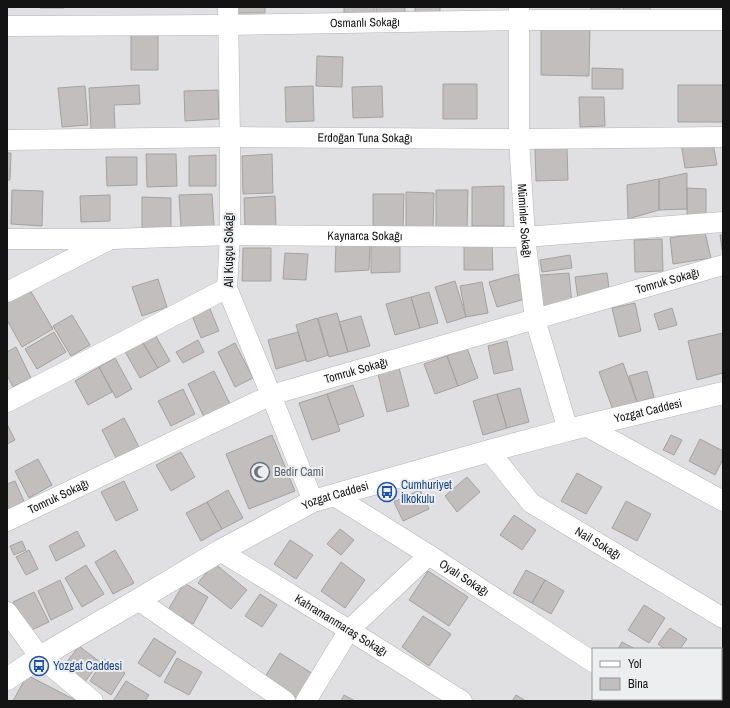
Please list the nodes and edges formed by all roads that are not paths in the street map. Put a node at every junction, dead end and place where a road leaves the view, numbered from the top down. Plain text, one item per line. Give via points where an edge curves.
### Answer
1 (519, 13) edge
2 (228, 16) edge
3 (722, 16) edge
4 (7, 26) edge
5 (230, 137) junction
6 (723, 137) edge
7 (519, 139) junction
8 (7, 140) edge
9 (723, 222) edge
10 (230, 235) junction
11 (525, 237) junction
12 (7, 239) edge
13 (111, 239) junction
14 (723, 265) edge
15 (227, 288) junction
16 (7, 292) edge
17 (535, 319) junction
18 (723, 393) edge
19 (271, 395) junction
20 (7, 402) edge
21 (577, 428) junction
22 (489, 451) junction
23 (333, 495) junction
24 (723, 500) edge
25 (313, 501) junction
26 (7, 521) edge
27 (220, 551) junction
28 (429, 555) junction
29 (138, 600) junction
30 (7, 612) edge
31 (723, 618) edge
32 (349, 630) junction
33 (40, 657) junction
34 (592, 661) edge
35 (7, 679) edge
36 (93, 701) edge
37 (285, 701) edge
38 (306, 701) edge
39 (462, 701) edge

1 - 2 street, Osmanlı Sokağı
1 - 3 street, Osmanlı Sokağı
1 - 7 street, Müminler Sokağı
2 - 4 street, Osmanlı Sokağı
2 - 5 street, Ali Kuşçu Sokağı
5 - 7 street, Erdoğan Tuna Sokağı
5 - 8 street, Erdoğan Tuna Sokağı
5 - 10 street, Ali Kuşçu Sokağı
6 - 7 street, Erdoğan Tuna Sokağı
7 - 11 street, Müminler Sokağı
9 - 11 street, Kaynarca Sokağı
10 - 11 street, Kaynarca Sokağı
10 - 13 street, Kaynarca Sokağı
10 - 15 street, Ali Kuşçu Sokağı
11 - 17 street, Müminler Sokağı
12 - 13 street, Kaynarca Sokağı
13 - 16 street
14 - 17 street, Tomruk Sokağı
15 - 19 street, Ali Kuşçu Sokağı
15 - 20 street
17 - 19 street, Tomruk Sokağı
17 - 21 street, Müminler Sokağı
18 - 21 street, Yozgat Caddesi
19 - 25 street, Ali Kuşçu Sokağı
19 - 26 street, Tomruk Sokağı
21 - 22 street, Yozgat Caddesi
21 - 24 street
22 - 23 street, Yozgat Caddesi
22 - 31 street, Nail Sokağı via 532,503
23 - 25 street, Yozgat Caddesi
23 - 28 street, Oyalı Sokağı
25 - 27 street, Yozgat Caddesi
27 - 29 street, Yozgat Caddesi
27 - 32 street, Kahramanmaraş Sokağı
28 - 32 street
28 - 34 street, Oyalı Sokağı
29 - 33 street, Yozgat Caddesi
29 - 37 street
30 - 33 street
32 - 38 street
32 - 39 street, Kahramanmaraş Sokağı
33 - 35 street, Yozgat Caddesi
33 - 36 street

